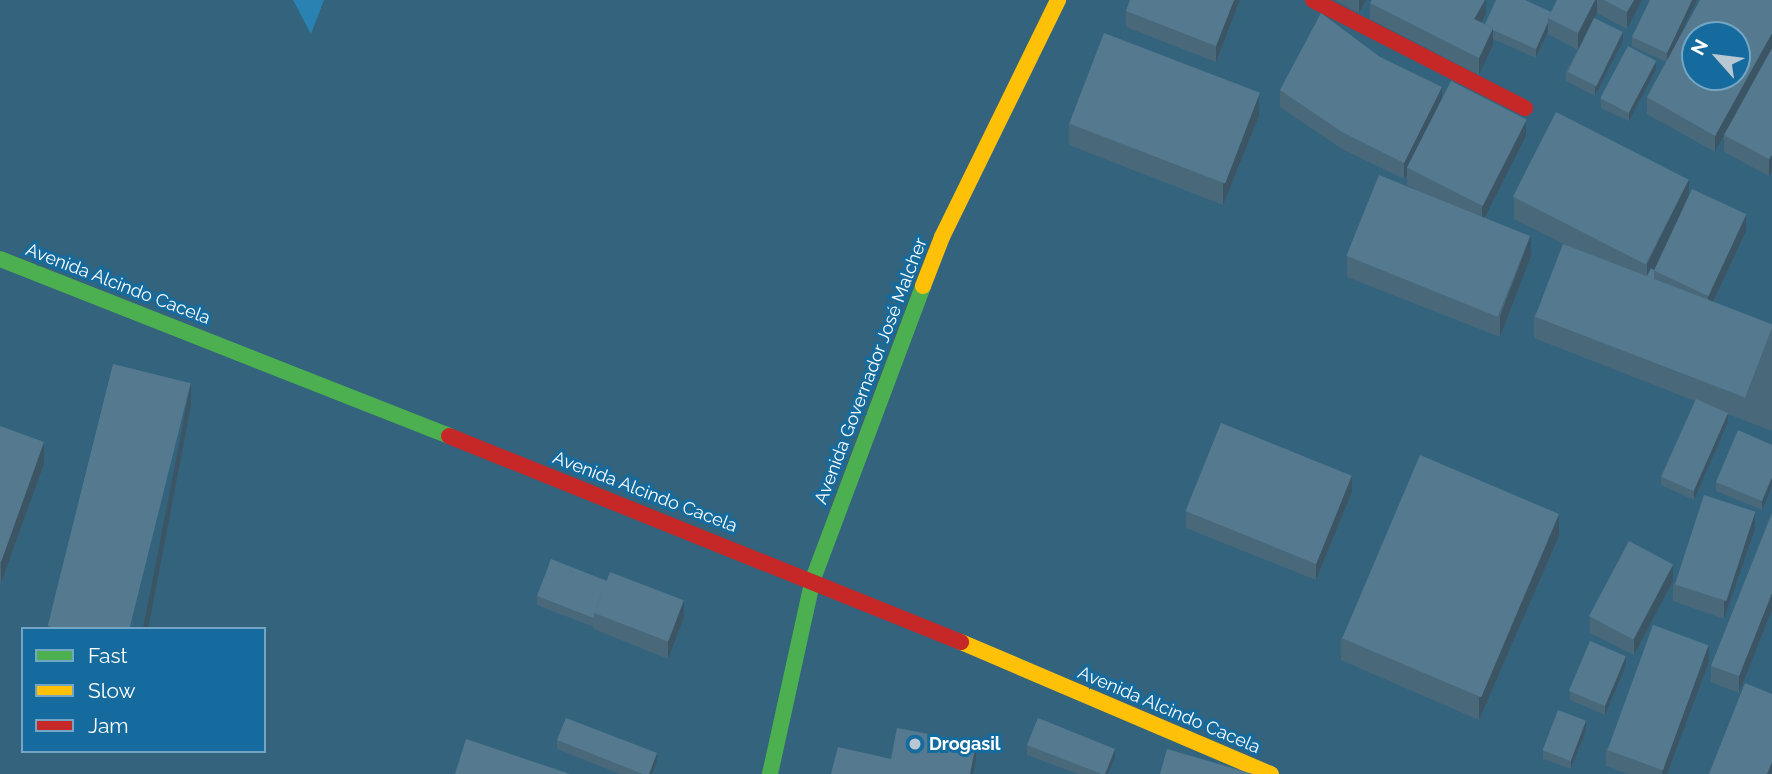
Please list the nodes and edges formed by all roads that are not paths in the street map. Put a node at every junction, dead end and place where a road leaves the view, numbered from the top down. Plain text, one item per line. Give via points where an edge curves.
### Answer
1 (1058, 0) edge
2 (1314, 0) edge
3 (1525, 108) dead end
4 (0, 259) edge
5 (813, 579) junction
6 (770, 774) edge
7 (1271, 774) edge

1 - 5 main road, Avenida Governador José Malcher via 942,237
2 - 3 main road
4 - 5 main road, Avenida Alcindo Cacela
5 - 6 main road, Avenida Governador José Malcher
5 - 7 main road, Avenida Alcindo Cacela

